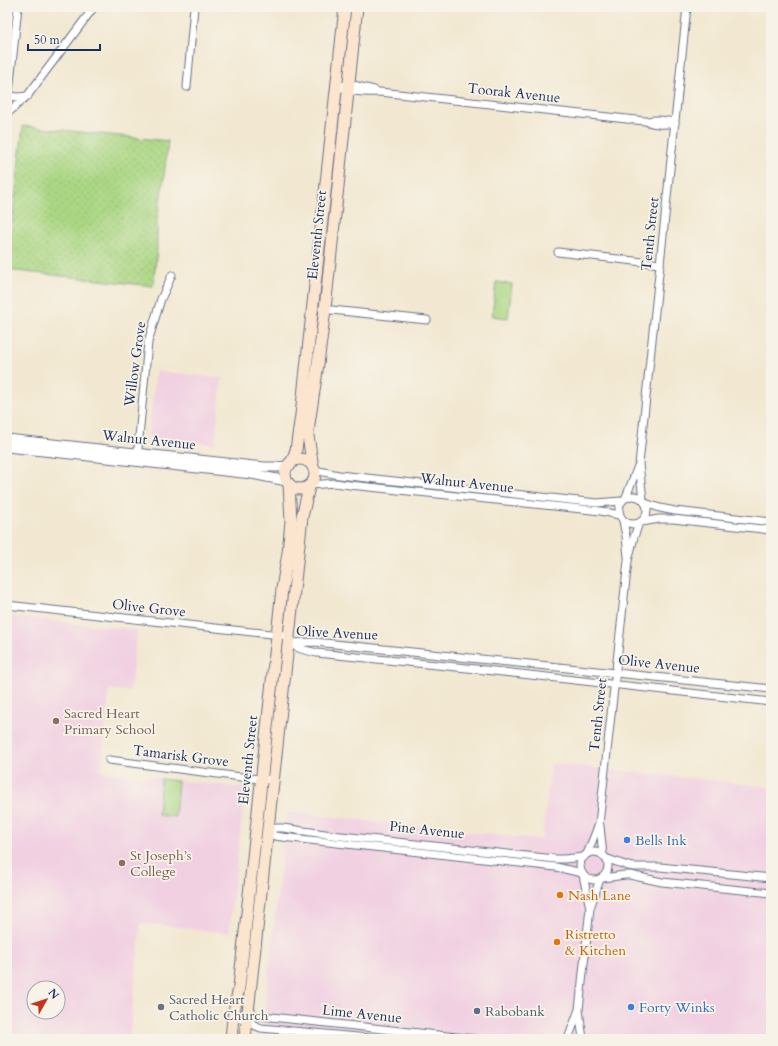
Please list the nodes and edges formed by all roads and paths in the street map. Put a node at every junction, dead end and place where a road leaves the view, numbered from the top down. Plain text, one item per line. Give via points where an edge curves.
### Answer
1 (10, 7) edge
2 (18, 7) edge
3 (94, 7) edge
4 (194, 7) edge
5 (345, 7) edge
6 (357, 7) edge
7 (688, 7) edge
8 (7, 40) edge
9 (337, 86) junction
10 (187, 87) dead end
11 (348, 87) junction
12 (8, 95) edge
13 (28, 96) junction
14 (7, 113) edge
15 (675, 123) junction
16 (558, 252) dead end
17 (660, 264) junction
18 (172, 275) dead end
19 (312, 308) junction
20 (325, 309) junction
21 (427, 320) dead end
22 (7, 439) edge
23 (7, 447) edge
24 (137, 457) junction
25 (639, 464) junction
26 (290, 465) junction
27 (313, 468) junction
28 (288, 483) junction
29 (310, 486) junction
30 (624, 499) junction
31 (644, 502) junction
32 (621, 518) junction
33 (771, 522) edge
34 (641, 523) junction
35 (771, 530) edge
36 (628, 561) junction
37 (7, 605) edge
38 (277, 634) junction
39 (289, 639) junction
40 (616, 673) junction
41 (614, 685) junction
42 (771, 689) edge
43 (771, 702) edge
44 (109, 760) dead end
45 (267, 779) junction
46 (599, 824) junction
47 (255, 830) junction
48 (268, 832) junction
49 (586, 855) junction
50 (604, 857) junction
51 (583, 874) junction
52 (602, 878) junction
53 (771, 878) edge
54 (771, 893) edge
55 (590, 908) junction
56 (579, 1010) junction
57 (233, 1017) junction
58 (247, 1019) junction
59 (231, 1039) edge
60 (245, 1039) edge
61 (379, 1039) edge
62 (475, 1039) edge
63 (568, 1039) edge
64 (583, 1039) edge

1 - 8 street
2 - 12 street
3 - 13 street
4 - 10 street
5 - 9 main road, Eleventh Street
6 - 11 main road, Eleventh Street
7 - 15 street, Tenth Street
9 - 11 street, Toorak Avenue
9 - 19 main road, Eleventh Street
11 - 15 street, Toorak Avenue via 663,125
11 - 20 main road, Eleventh Street
12 - 13 street
12 - 14 street
13 - 14 street
15 - 17 street, Tenth Street
16 - 17 street
17 - 25 street, Tenth Street
18 - 24 street, Willow Grove via 161,299 148,342
19 - 20 street
19 - 26 main road, Eleventh Street via 296,450
20 - 21 street
20 - 27 main road, Eleventh Street via 308,436
22 - 24 street, Walnut Avenue
23 - 24 street, Walnut Avenue
24 - 26 street, Walnut Avenue via 264,467
24 - 28 street, Walnut Avenue via 252,474
25 - 30 street, Tenth Street
25 - 31 street, Tenth Street
26 - 27 main road via 295,461 305,460
26 - 28 main road via 286,473
27 - 29 main road via 315,478
27 - 30 street, Walnut Avenue via 339,475 584,502
28 - 29 main road via 300,489
28 - 38 main road, Eleventh Street via 291,521
29 - 32 street, Walnut Avenue via 336,483 601,511
29 - 39 main road, Eleventh Street via 302,517
30 - 31 street via 635,496
30 - 32 street via 618,508
31 - 33 street via 675,512
31 - 34 street via 647,515
32 - 34 street via 631,525
32 - 36 street, Tenth Street via 626,536
34 - 35 street via 673,519
34 - 36 street, Tenth Street
36 - 40 street, Tenth Street
37 - 38 street, Olive Grove
38 - 39 street, Olive Grove
38 - 45 main road, Eleventh Street
39 - 40 street, Olive Avenue
39 - 41 street, Olive Avenue via 301,649 318,653
39 - 45 main road, Eleventh Street
40 - 41 street, Tenth Street
40 - 42 street, Olive Avenue
41 - 43 street, Olive Avenue
41 - 46 street, Tenth Street
44 - 45 street, Tamarisk Grove
45 - 47 main road, Eleventh Street
45 - 48 main road, Eleventh Street
46 - 49 street, Tenth Street
46 - 50 street, Tenth Street
47 - 48 main road, Pine Avenue
47 - 57 main road, Eleventh Street via 239,987
48 - 49 street, Pine Avenue via 275,828 283,828 555,859
48 - 51 street, Pine Avenue via 282,837 556,867
48 - 58 main road, Eleventh Street
49 - 50 street via 595,852
49 - 51 street via 580,864
50 - 52 street via 608,862 608,870
50 - 53 street via 634,867 660,867
51 - 52 street via 591,880
51 - 55 street
52 - 54 street via 630,875 662,882
52 - 55 street
55 - 56 street
56 - 63 street
56 - 64 street
57 - 58 street, Lime Avenue
57 - 59 main road, Eleventh Street
58 - 60 main road, Eleventh Street
58 - 61 street, Lime Avenue via 254,1026 261,1028
58 - 62 street, Lime Avenue via 262,1016

